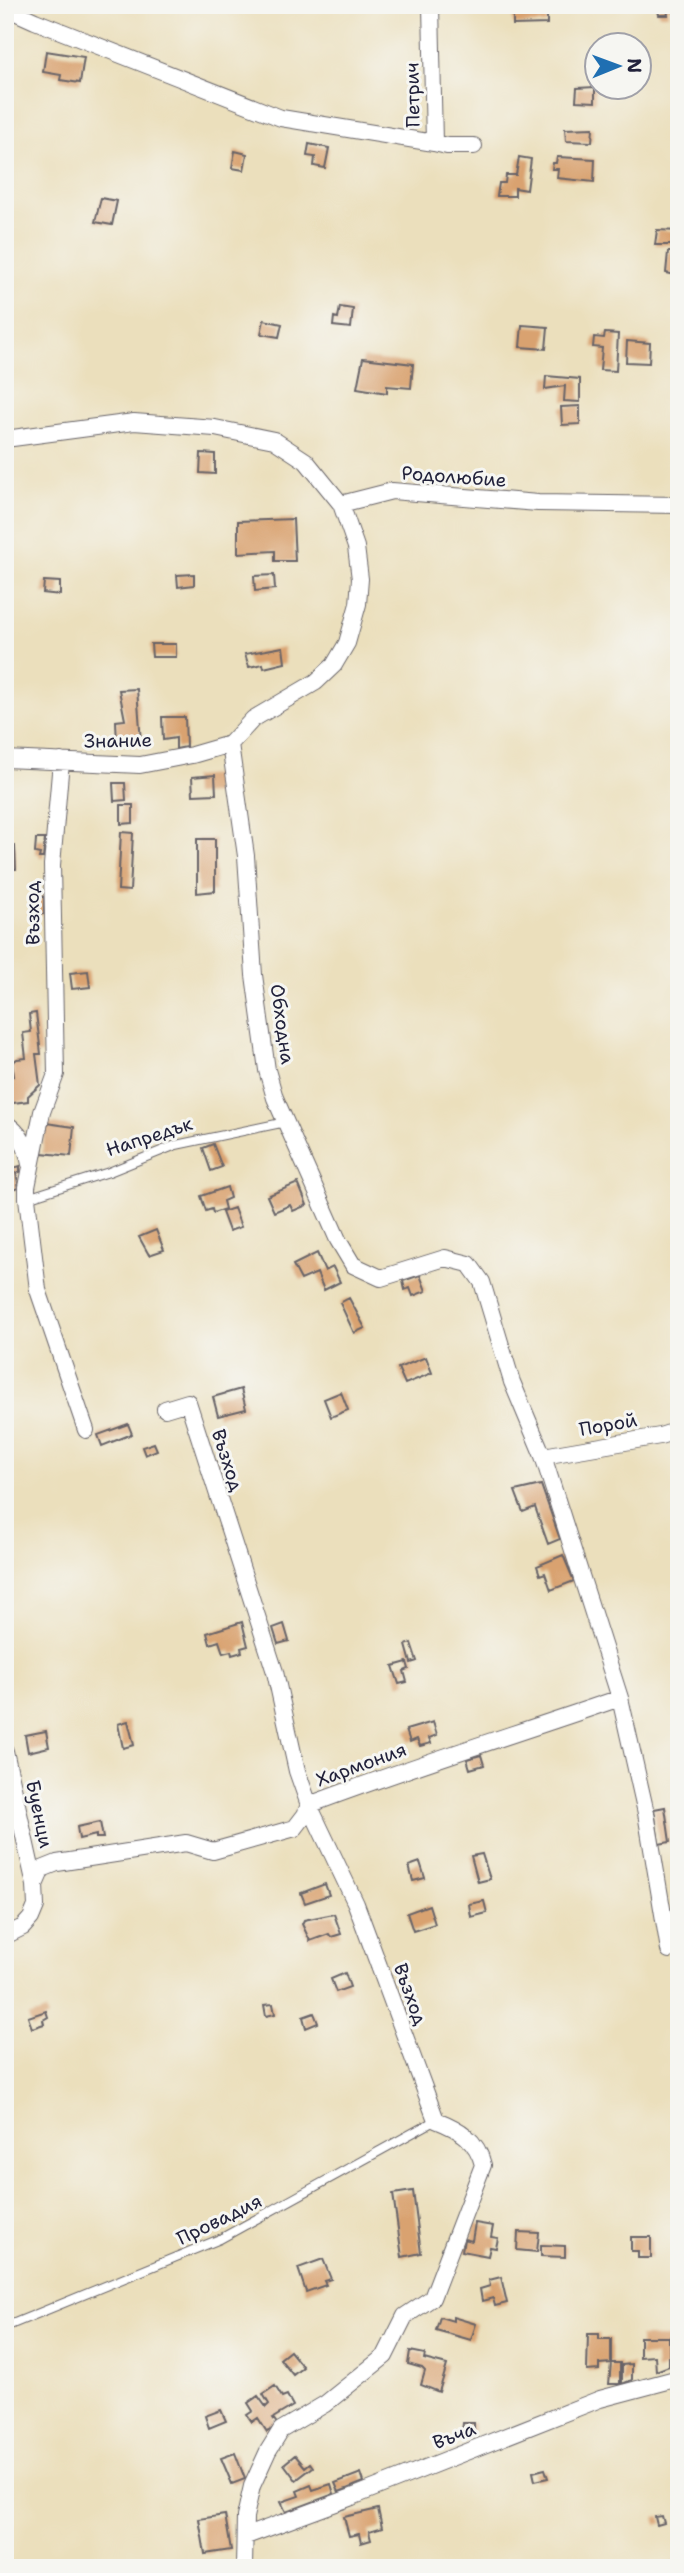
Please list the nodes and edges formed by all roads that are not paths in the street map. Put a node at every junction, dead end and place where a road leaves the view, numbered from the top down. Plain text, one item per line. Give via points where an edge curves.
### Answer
1 (15, 5) edge
2 (431, 5) edge
3 (434, 143) junction
4 (474, 146) dead end
5 (5, 439) edge
6 (341, 504) junction
7 (679, 505) edge
8 (230, 744) junction
9 (5, 759) edge
10 (61, 761) junction
11 (286, 1122) junction
12 (5, 1123) edge
13 (31, 1168) junction
14 (27, 1198) junction
15 (165, 1409) dead end
16 (86, 1430) dead end
17 (679, 1430) edge
18 (543, 1456) junction
19 (620, 1698) junction
20 (5, 1751) edge
21 (309, 1805) junction
22 (35, 1885) junction
23 (5, 1936) edge
24 (669, 1950) dead end
25 (436, 2120) junction
26 (5, 2327) edge
27 (679, 2378) edge
28 (246, 2536) junction
29 (244, 2568) edge

1 - 3 street via 15,12 35,21 281,118
2 - 3 street, Петрич
3 - 4 street, Петрич
5 - 6 street via 134,422 215,428 274,440 306,461
6 - 7 street, Родолюбие via 392,491 538,503
6 - 8 street via 356,547 360,579 346,643 334,665 316,682 253,719
8 - 10 street, Знание via 140,765
8 - 11 street, Обходна via 267,1070
9 - 10 street, Знание
10 - 13 street, Възход via 52,864 56,1074 42,1112
11 - 14 lane, Напредък via 176,1145
11 - 18 street, Обходна via 338,1240 354,1265 381,1278 445,1258 469,1264 482,1282 512,1382
12 - 13 street via 17,1130 26,1145
13 - 14 street, Възход
14 - 16 street, Възход via 38,1290
15 - 21 street, Възход via 188,1402 275,1672
17 - 18 street, Порой
18 - 19 street, Обходна
19 - 21 street, Хармония via 397,1771
19 - 24 street, Обходна via 646,1812
20 - 22 street, Буенци
21 - 22 street, Хармония via 295,1828 213,1851 186,1843 57,1863 42,1869
21 - 25 street, Възход via 356,1904
22 - 23 street via 36,1906 31,1918
25 - 26 lane, Провадия via 220,2239
25 - 28 street via 457,2128 475,2143 483,2165 432,2298 405,2316 386,2356 325,2404 281,2430 252,2486
27 - 28 street, Въча via 600,2399
28 - 29 street

